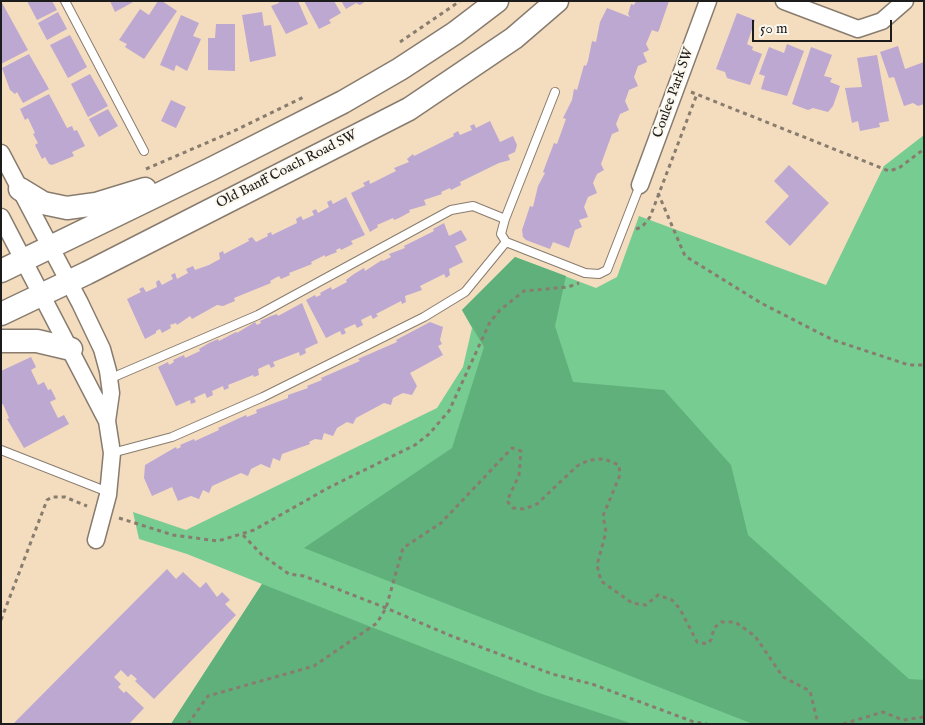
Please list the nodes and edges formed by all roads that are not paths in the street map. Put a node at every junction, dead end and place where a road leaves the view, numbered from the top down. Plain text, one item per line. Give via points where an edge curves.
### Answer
1 (66, 1) edge
2 (497, 1) edge
3 (557, 1) edge
4 (708, 1) edge
5 (784, 1) edge
6 (905, 1) edge
7 (555, 92) dead end
8 (144, 151) dead end
9 (1, 153) edge
10 (211, 169) junction
11 (640, 185) joint
12 (20, 189) junction
13 (1, 217) edge
14 (505, 219) junction
15 (506, 242) junction
16 (50, 246) junction
17 (24, 260) junction
18 (1, 271) edge
19 (68, 280) junction
20 (43, 295) junction
21 (1, 314) edge
22 (1, 341) edge
23 (71, 349) junction
24 (109, 378) junction
25 (107, 421) junction
26 (1, 450) edge
27 (112, 453) junction
28 (108, 492) junction
29 (96, 540) dead end

1 - 8 lane
2 - 10 main road via 400,69
3 - 19 main road, Old Banff Coach Road SW via 506,43 409,109
4 - 11 street, Coulee Park SW
5 - 6 street via 858,29 882,21
7 - 14 lane
9 - 12 street
10 - 12 main road via 80,207 60,208 43,203
10 - 16 main road
11 - 15 lane via 608,270 599,274 585,273
12 - 16 street
13 - 17 street
14 - 15 lane via 502,234
14 - 24 lane via 473,206 451,210 258,314
15 - 27 lane via 466,292 424,317 262,397 172,437
16 - 17 main road
16 - 19 street
17 - 18 main road
17 - 20 street
19 - 20 main road, Old Banff Coach Road SW
19 - 24 street via 102,349
20 - 21 main road, Old Banff Coach Road SW
20 - 23 street
22 - 23 main road via 38,341
23 - 25 street
24 - 25 street via 111,393
25 - 27 street
26 - 28 lane
27 - 28 street
28 - 29 street

